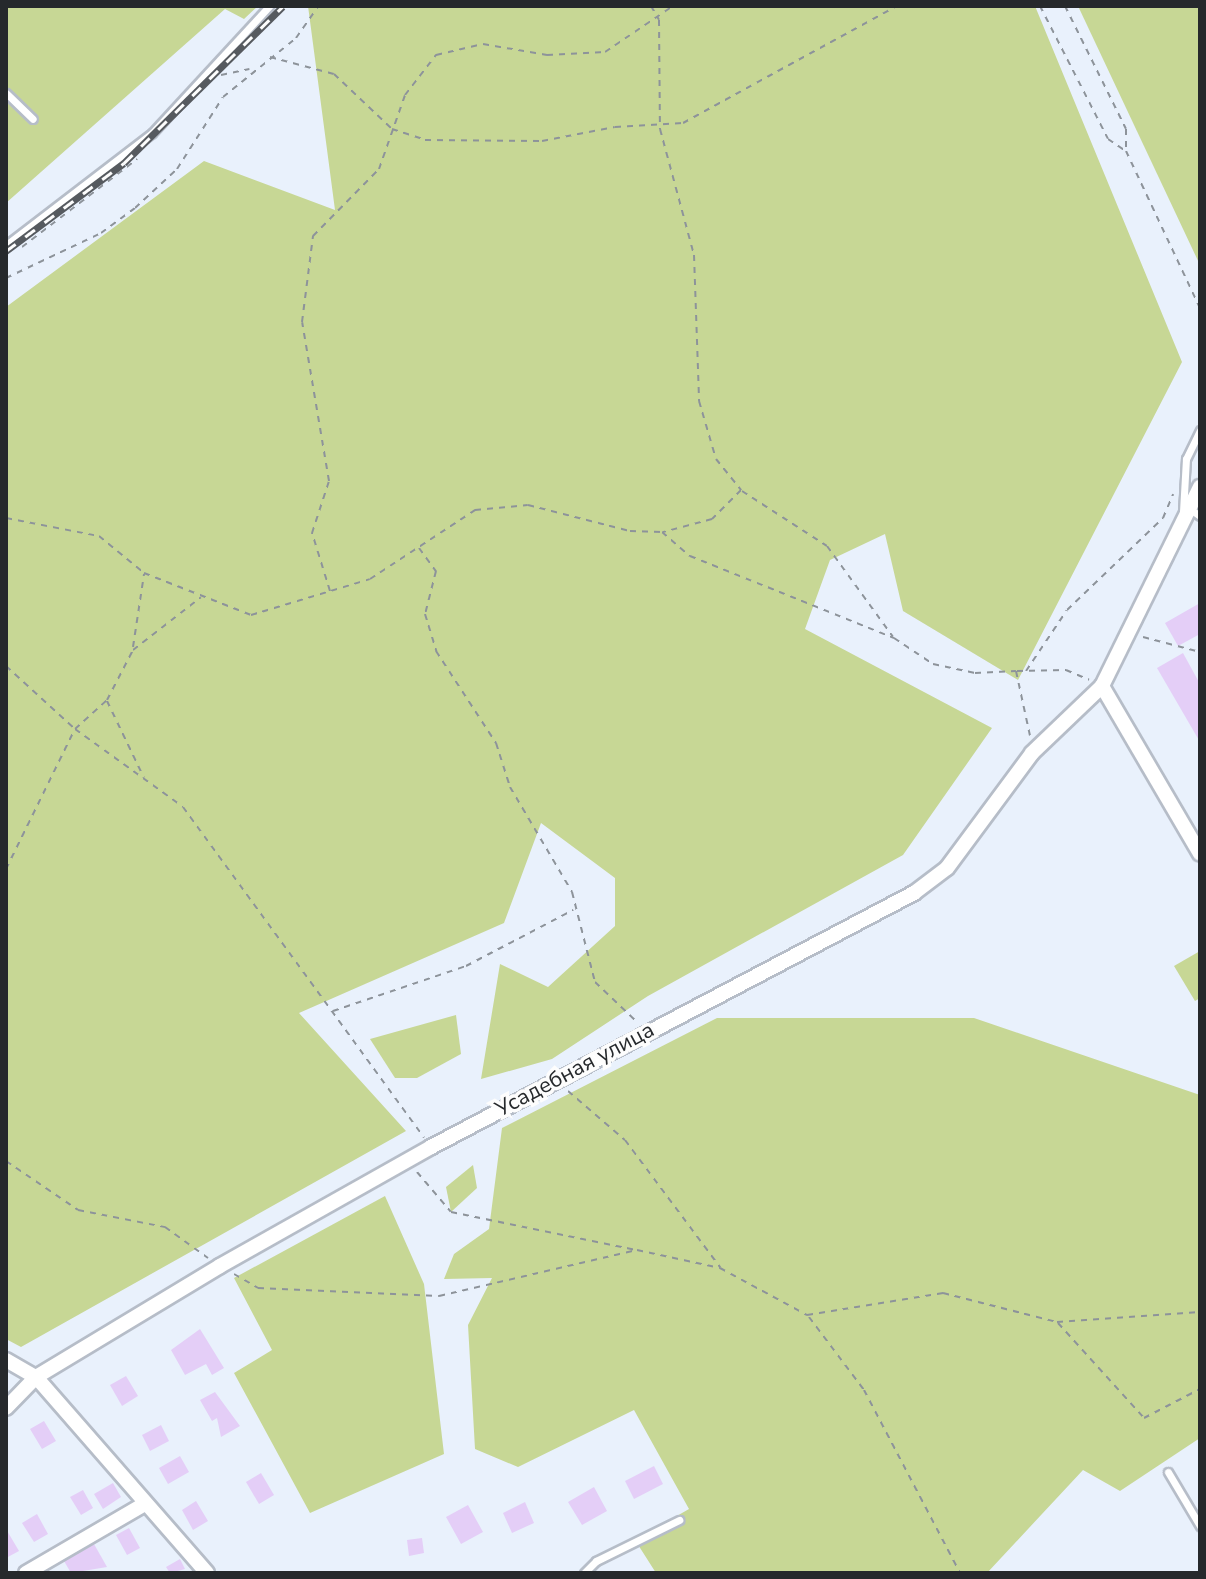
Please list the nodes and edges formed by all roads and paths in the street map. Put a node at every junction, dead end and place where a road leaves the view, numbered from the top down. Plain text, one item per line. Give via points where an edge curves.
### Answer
1 (269, 6) edge
2 (318, 6) edge
3 (651, 6) edge
4 (673, 6) edge
5 (897, 6) edge
6 (1040, 6) edge
7 (1065, 6) edge
8 (659, 20) junction
9 (270, 57) junction
10 (6, 93) edge
11 (33, 119) dead end
12 (392, 129) junction
13 (660, 129) junction
14 (1126, 151) junction
15 (6, 245) edge
16 (6, 278) edge
17 (1200, 308) edge
18 (1200, 430) edge
19 (1200, 487) edge
20 (1174, 488) dead end
21 (741, 490) junction
22 (1195, 512) edge
23 (6, 518) edge
24 (662, 532) junction
25 (1182, 535) junction
26 (419, 548) junction
27 (144, 573) junction
28 (330, 591) junction
29 (202, 596) junction
30 (1133, 633) junction
31 (894, 638) junction
32 (133, 650) junction
33 (1200, 652) edge
34 (6, 666) edge
35 (1016, 671) junction
36 (1026, 671) junction
37 (1102, 686) junction
38 (107, 700) junction
39 (75, 729) junction
40 (1032, 753) junction
41 (145, 780) junction
42 (1200, 854) edge
43 (6, 869) edge
44 (573, 910) junction
45 (332, 1012) junction
46 (648, 1032) junction
47 (555, 1080) junction
48 (431, 1147) junction
49 (6, 1161) edge
50 (407, 1161) junction
51 (637, 1250) junction
52 (220, 1266) junction
53 (720, 1268) junction
54 (1200, 1312) edge
55 (807, 1315) junction
56 (1057, 1322) junction
57 (6, 1360) edge
58 (36, 1377) junction
59 (1200, 1389) edge
60 (6, 1408) edge
61 (1168, 1472) dead end
62 (143, 1505) junction
63 (679, 1520) dead end
64 (1200, 1526) edge
65 (26, 1573) edge
66 (207, 1573) edge
67 (584, 1573) edge
68 (960, 1573) edge

1 - 15 lane via 152,133
2 - 9 path via 296,38
3 - 8 path
4 - 8 path
5 - 13 path via 716,106
6 - 14 path via 1108,139
7 - 14 path via 1126,129
8 - 12 path via 605,52 547,55 483,44 436,55 421,69
8 - 13 path
9 - 12 path via 334,74
9 - 16 path via 223,97 177,169 135,208 101,233
10 - 11 lane
12 - 13 path via 452,142 542,141 615,127
12 - 28 path via 379,169 313,236 302,322 329,481 312,533
13 - 21 path via 694,255 699,401 716,459
14 - 17 path
18 - 25 lane via 1186,459
19 - 22 street, Усадебная улица
20 - 36 path via 1163,518 1067,610
21 - 24 path via 712,519
21 - 31 path via 827,546
22 - 25 street, Усадебная улица
23 - 27 path via 99,536
24 - 26 path via 630,531 528,505 475,510
24 - 31 path via 690,556
25 - 30 street, Усадебная улица
26 - 28 path via 370,579
26 - 44 path via 436,571 425,614 436,651 496,743 510,787 572,892
27 - 29 path
27 - 32 path
28 - 29 path via 251,615
29 - 32 path
30 - 33 path
30 - 37 street, Усадебная улица
31 - 35 path via 933,664 975,673
32 - 38 path
34 - 39 path
35 - 36 path
35 - 40 path via 1028,706
36 - 37 path via 1066,670
37 - 40 street, Усадебная улица
37 - 42 street
38 - 39 path
38 - 41 path
39 - 41 path
39 - 43 path
40 - 46 street, Усадебная улица via 947,868 914,893
41 - 45 path via 183,807
44 - 45 path via 466,966
44 - 46 path via 595,982
45 - 48 path
46 - 47 street, Усадебная улица
47 - 48 street, Усадебная улица
47 - 53 path via 625,1140
48 - 50 street, Усадебная улица
49 - 52 path via 78,1210 165,1227
50 - 51 path via 451,1212
50 - 52 street, Усадебная улица
51 - 52 path via 439,1296 258,1288
51 - 53 path
52 - 58 street, Усадебная улица
53 - 55 path
54 - 56 path
55 - 56 path via 943,1293
55 - 68 path via 864,1390
56 - 59 path via 1144,1418
57 - 58 street
58 - 60 street, Усадебная улица
58 - 62 street
61 - 64 lane
62 - 65 street
62 - 66 street
63 - 67 lane via 596,1561

